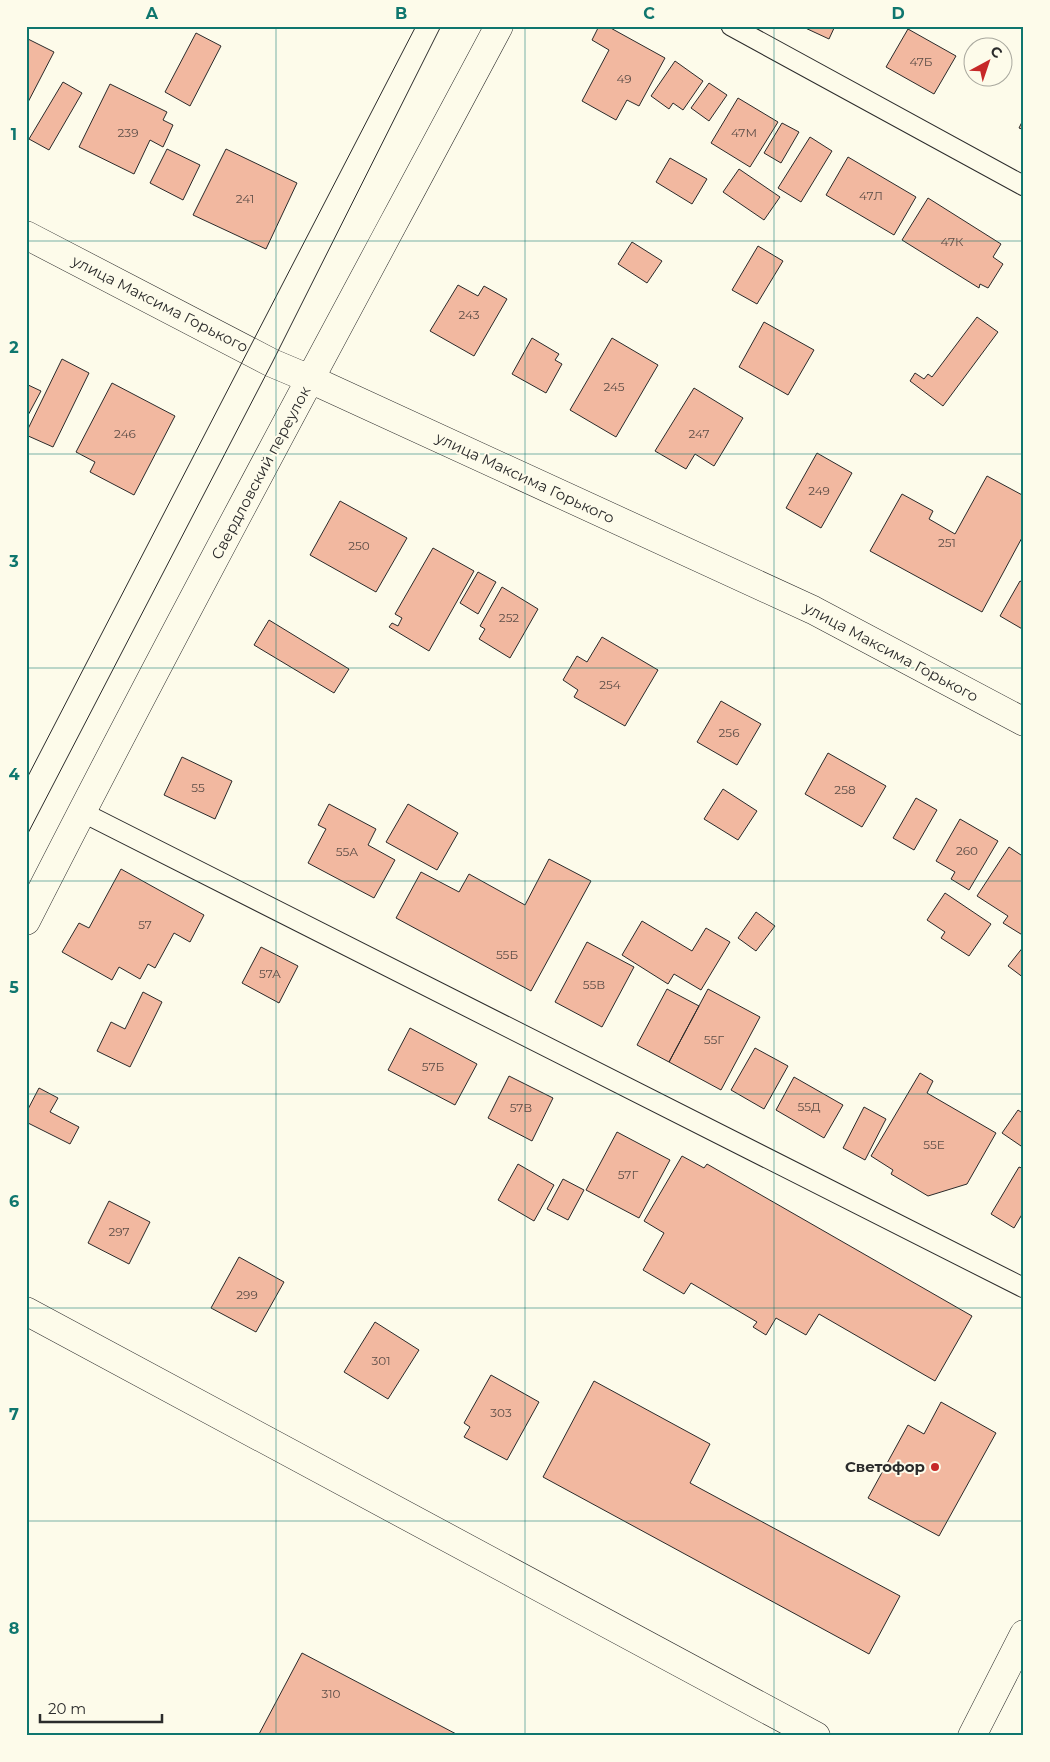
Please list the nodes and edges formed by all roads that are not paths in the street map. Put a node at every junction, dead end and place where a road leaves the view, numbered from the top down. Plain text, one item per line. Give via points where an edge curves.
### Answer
1 (498, 26) edge
2 (731, 26) edge
3 (1024, 186) edge
4 (26, 235) edge
5 (310, 379) junction
6 (1024, 722) edge
7 (82, 812) junction
8 (26, 921) edge
9 (1024, 1288) edge
10 (26, 1311) edge
11 (1024, 1634) edge
12 (816, 1736) edge
13 (972, 1736) edge

1 - 5 street, Свердловский переулок
2 - 3 lane
4 - 5 street, улица Максима Горького via 272,363
5 - 6 street, улица Максима Горького via 813,610
5 - 7 street, Свердловский переулок
7 - 8 street, Свердловский переулок
7 - 9 lane
10 - 12 street
11 - 13 street

